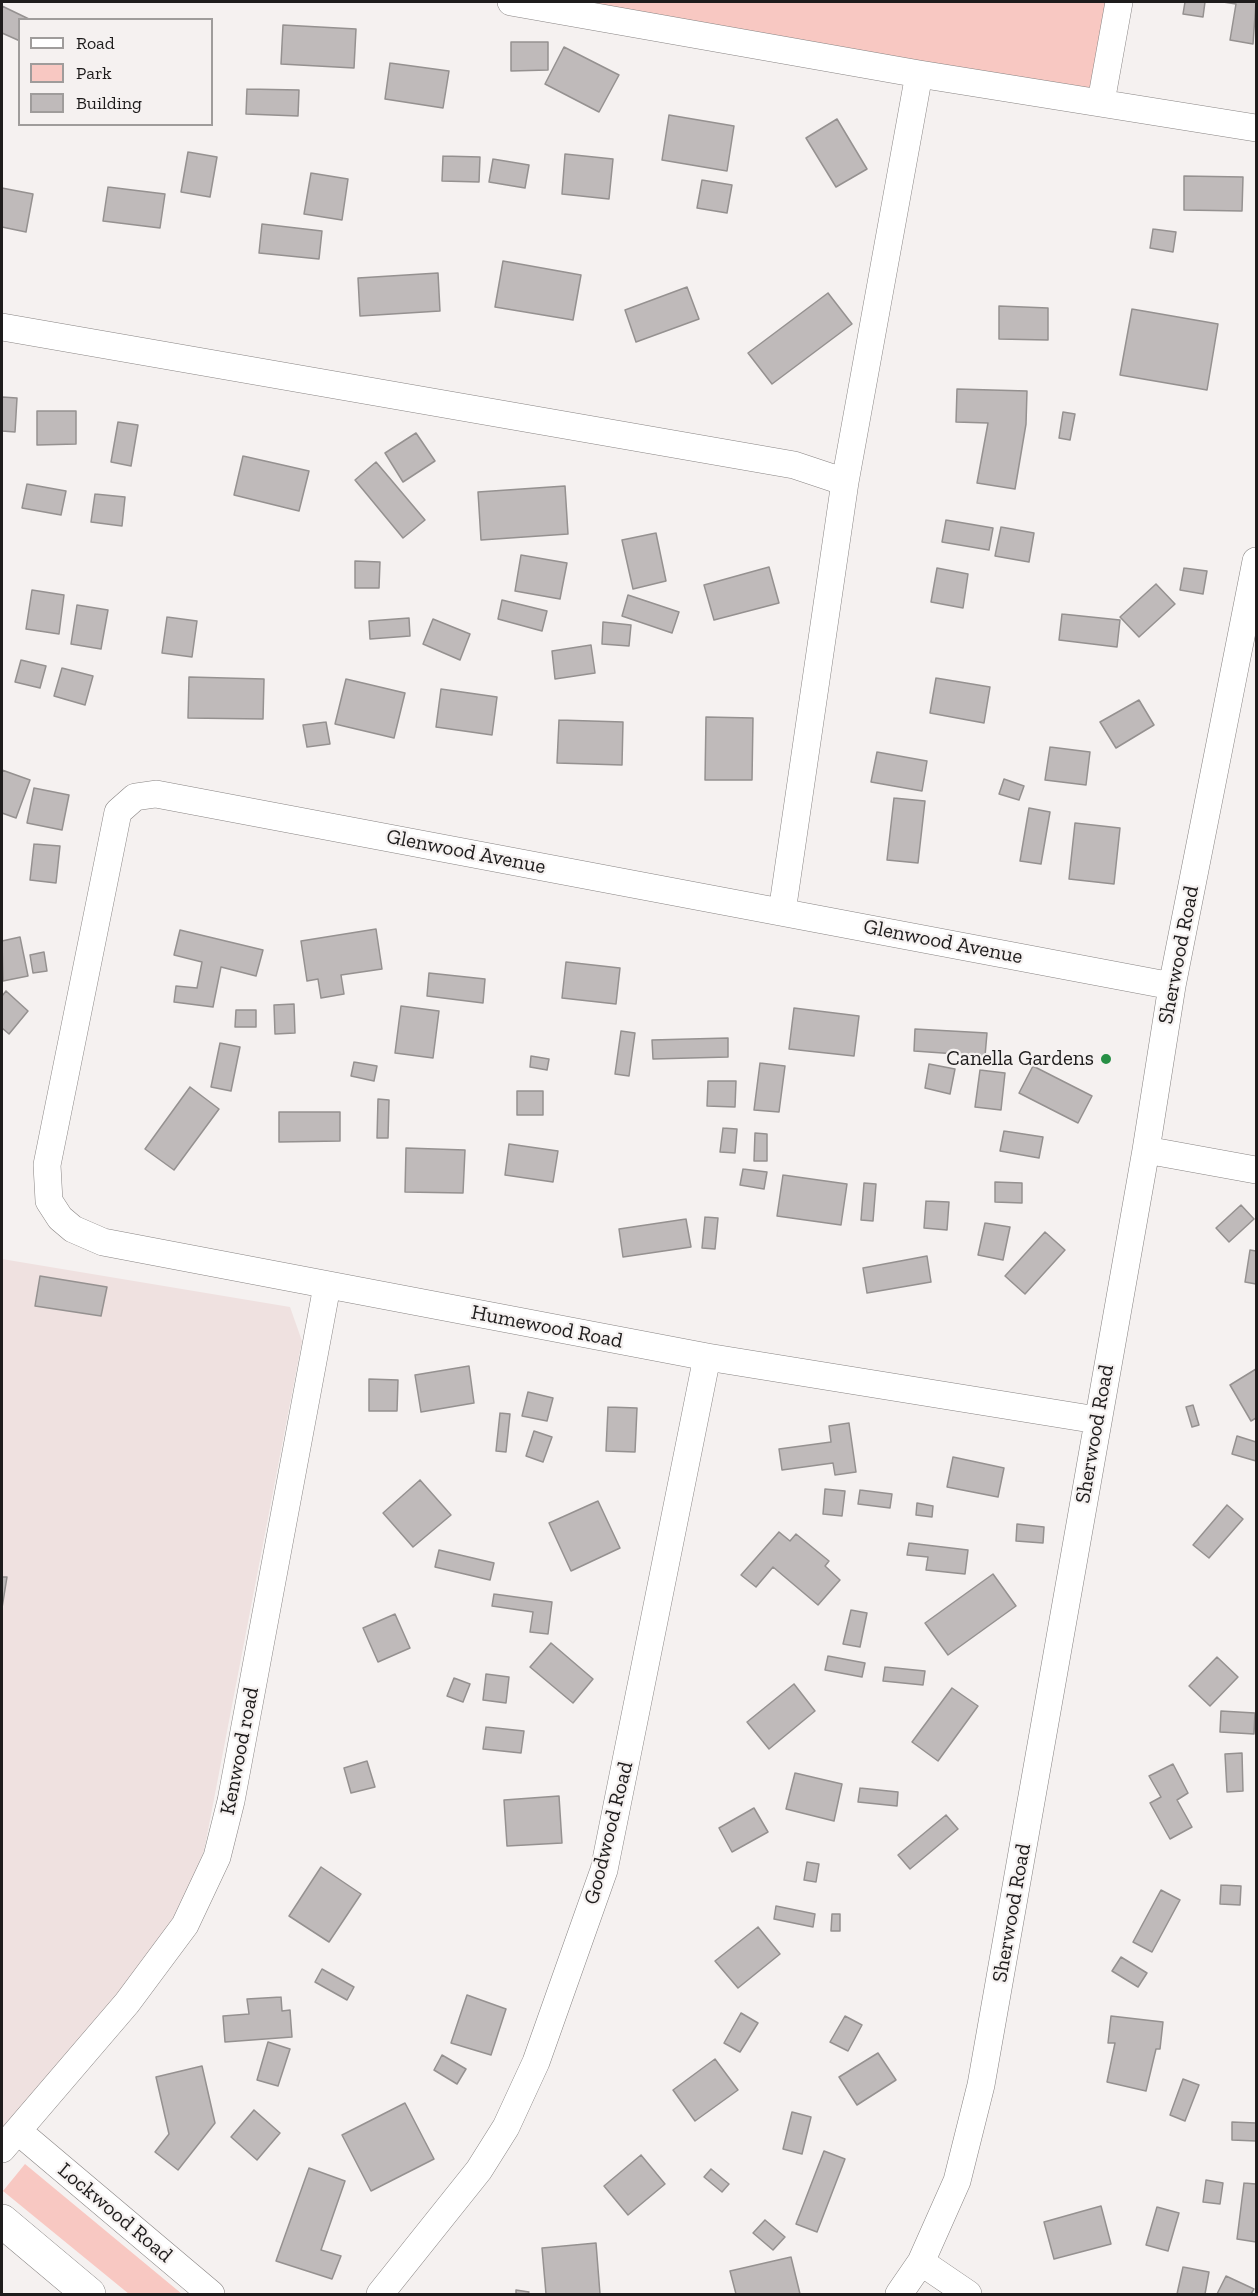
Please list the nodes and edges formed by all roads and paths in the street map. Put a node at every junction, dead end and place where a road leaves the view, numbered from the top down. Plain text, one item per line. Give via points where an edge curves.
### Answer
1 (510, 2) edge
2 (1119, 2) edge
3 (919, 74) junction
4 (1101, 102) junction
5 (1257, 128) edge
6 (2, 327) edge
7 (845, 482) junction
8 (1257, 561) edge
9 (782, 912) junction
10 (1172, 986) junction
11 (1146, 1150) junction
12 (47, 1165) joint
13 (1257, 1170) edge
14 (327, 1286) junction
15 (707, 1357) junction
16 (1098, 1419) junction
17 (10, 2140) edge
18 (2, 2221) edge
19 (921, 2262) junction
20 (89, 2295) edge
21 (211, 2295) edge
22 (380, 2295) edge
23 (899, 2295) edge
24 (968, 2295) edge

1 - 3 street
2 - 4 street
3 - 4 street
3 - 7 street
4 - 5 street
6 - 7 street via 794,465
7 - 9 street
8 - 10 street, Sherwood Road
9 - 10 street, Glenwood Avenue
9 - 12 street, Glenwood Avenue via 156,794 135,797 118,812
10 - 11 street, Sherwood Road
11 - 13 street
11 - 16 street, Sherwood Road
12 - 14 street, Humewood Road via 49,1202 60,1218 73,1229 103,1242
14 - 15 street, Humewood Road
14 - 17 street, Kenwood road via 231,1801 217,1857 185,1925 127,2003
15 - 16 street, Humewood Road
15 - 22 street, Goodwood Road via 622,1790 593,1904 536,2062 506,2127 479,2170
16 - 19 street, Sherwood Road via 981,2085 957,2181
17 - 21 street, Lockwood Road
18 - 20 main road
19 - 23 street, Sherwood Road
19 - 24 street

